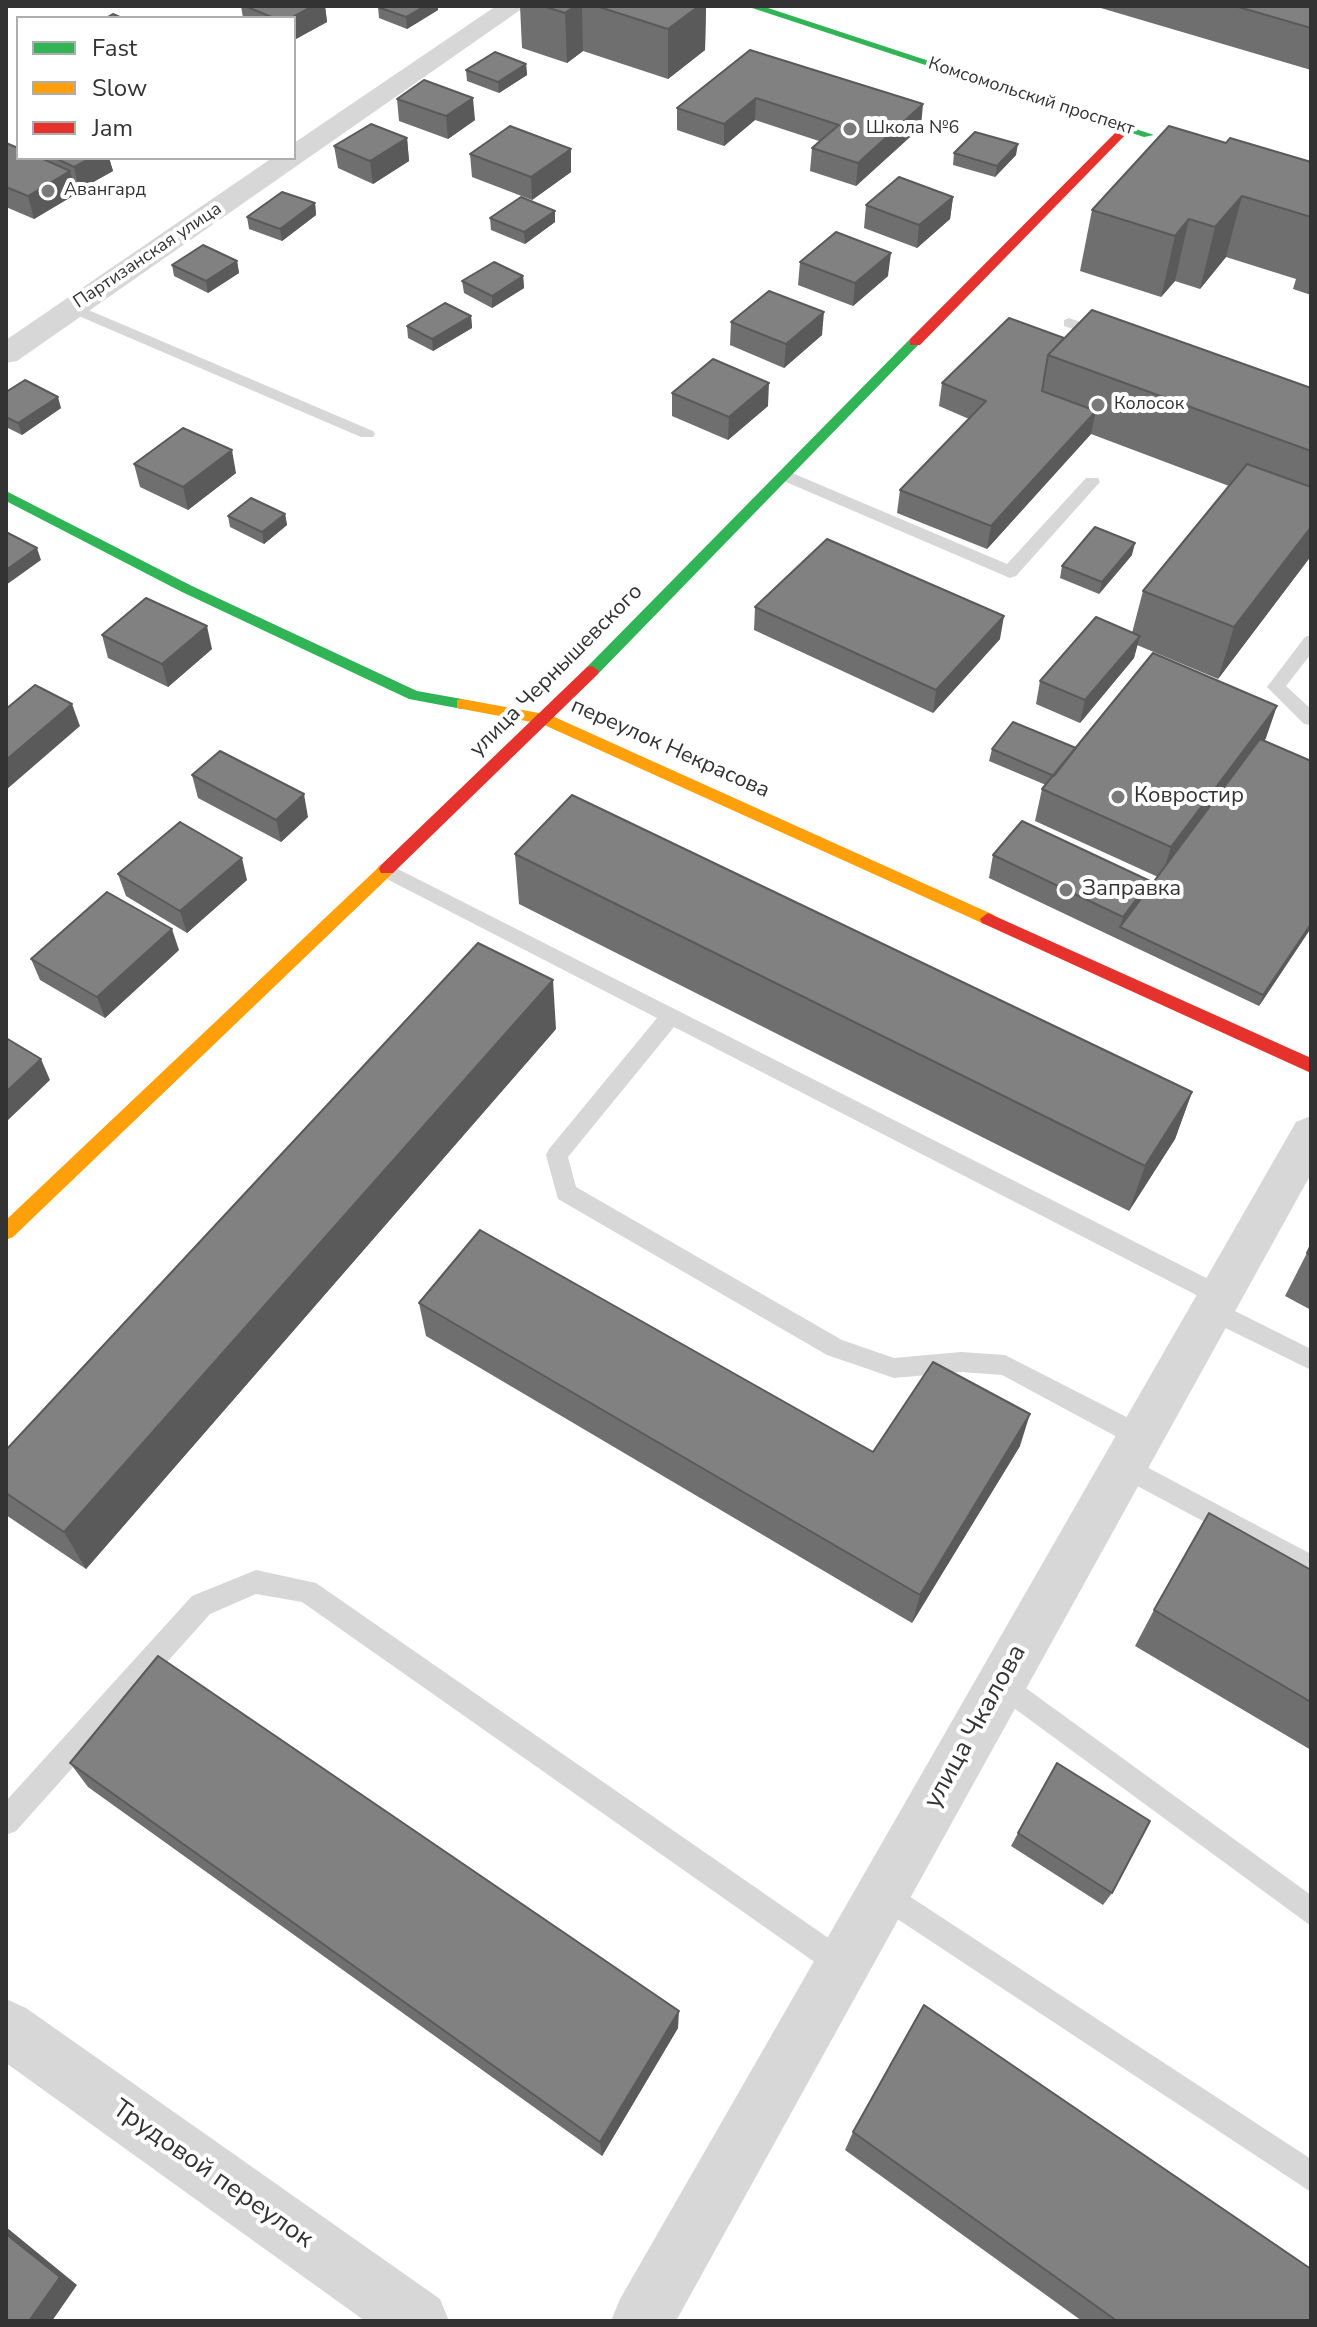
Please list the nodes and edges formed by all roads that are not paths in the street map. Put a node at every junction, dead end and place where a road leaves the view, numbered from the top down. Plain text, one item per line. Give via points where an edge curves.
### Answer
1 (513, 6) edge
2 (751, 6) edge
3 (1126, 128) junction
4 (1168, 141) edge
5 (296, 154) edge
6 (288, 160) edge
7 (72, 308) junction
8 (1069, 323) dead end
9 (1112, 338) edge
10 (6, 354) edge
11 (367, 434) dead end
12 (785, 475) junction
13 (1092, 482) dead end
14 (6, 495) edge
15 (1311, 641) edge
16 (545, 719) junction
17 (1311, 719) edge
18 (386, 870) junction
19 (672, 1015) junction
20 (1311, 1066) edge
21 (1311, 1134) edge
22 (6, 1232) edge
23 (1216, 1303) junction
24 (1311, 1360) edge
25 (1132, 1451) junction
26 (1311, 1567) edge
27 (1001, 1683) junction
28 (6, 1821) edge
29 (883, 1893) junction
30 (1311, 1912) edge
31 (843, 1965) junction
32 (6, 2028) edge
33 (1311, 2177) edge
34 (418, 2321) edge
35 (642, 2321) edge

1 - 5 street, Партизанская улица
2 - 3 street, Комсомольский проспект
3 - 4 street, Комсомольский проспект
3 - 12 street, улица Чернышевского
6 - 7 street, Партизанская улица
7 - 10 street, Партизанская улица
7 - 11 lane
8 - 9 lane
12 - 13 lane via 1010,572
12 - 16 street, улица Чернышевского
14 - 16 street, переулок Некрасова via 187,589 414,695
15 - 17 lane via 1276,687
16 - 18 street, улица Чернышевского
16 - 20 street, переулок Некрасова
18 - 19 lane
18 - 22 street, улица Чернышевского
19 - 23 lane
19 - 25 lane via 557,1155 566,1192 835,1348 894,1368 961,1362 1005,1365
21 - 23 street, улица Чкалова
23 - 24 lane
23 - 25 street, улица Чкалова
25 - 26 lane
25 - 27 street, улица Чкалова
27 - 29 street, улица Чкалова
27 - 30 lane
28 - 31 lane via 201,1605 256,1582 307,1591
29 - 31 street, улица Чкалова
29 - 33 lane
31 - 35 street, улица Чкалова
32 - 34 street, Трудовой переулок

